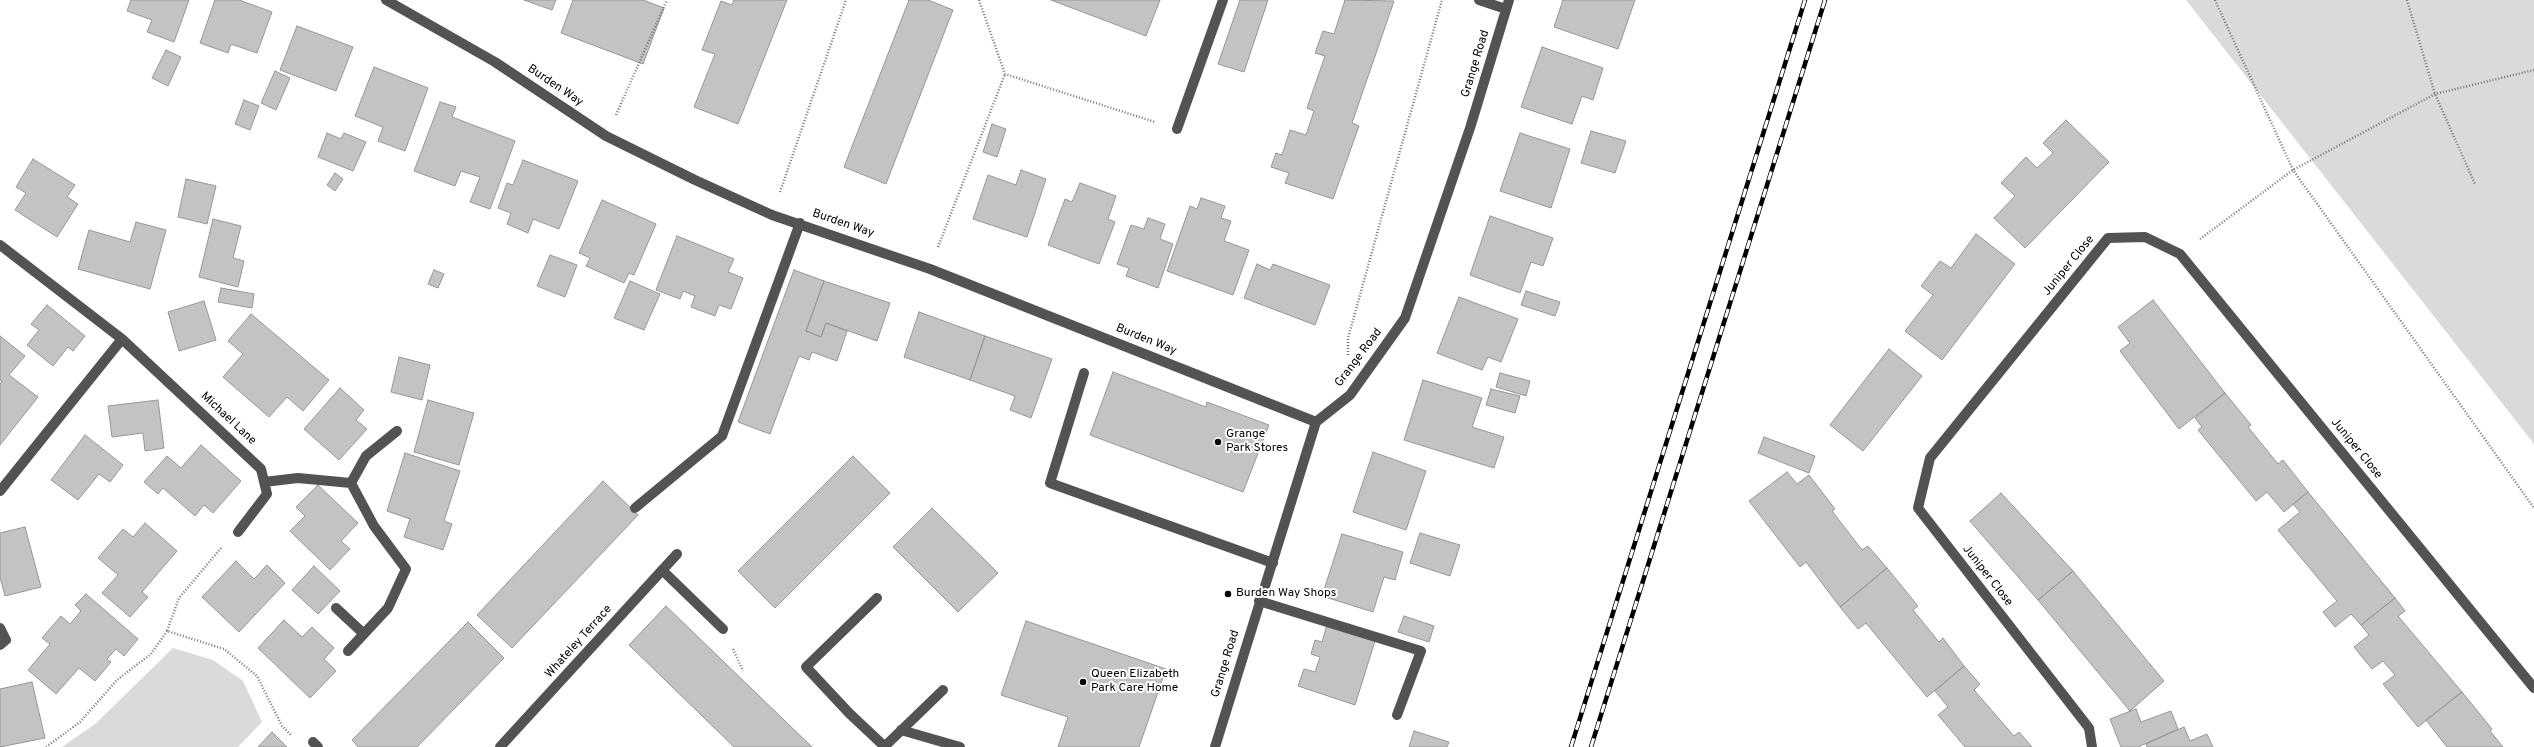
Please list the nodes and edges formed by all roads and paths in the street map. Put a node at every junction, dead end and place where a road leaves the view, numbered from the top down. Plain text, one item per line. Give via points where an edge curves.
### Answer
1 (386, 0) edge
2 (667, 0) edge
3 (846, 0) edge
4 (979, 0) edge
5 (1223, 0) edge
6 (1442, 0) edge
7 (1479, 0) edge
8 (2215, 0) edge
9 (2407, 0) edge
10 (1507, 5) edge
11 (2534, 70) edge
12 (1005, 74) junction
13 (2435, 94) junction
14 (1177, 129) joint
15 (606, 136) junction
16 (2293, 170) junction
17 (2475, 184) dead end
18 (772, 215) junction
19 (800, 223) junction
20 (0, 245) edge
21 (2180, 254) junction
22 (930, 268) junction
23 (122, 339) junction
24 (1084, 373) dead end
25 (1350, 395) junction
26 (1316, 422) junction
27 (397, 431) dead end
28 (264, 482) junction
29 (351, 483) junction
30 (0, 491) edge
31 (635, 508) dead end
32 (2534, 508) edge
33 (238, 532) joint
34 (677, 554) dead end
35 (1273, 563) junction
36 (662, 570) junction
37 (877, 598) dead end
38 (1259, 600) junction
39 (336, 608) dead end
40 (0, 628) edge
41 (723, 628) dead end
42 (167, 631) junction
43 (364, 634) junction
44 (0, 645) edge
45 (348, 651) dead end
46 (2534, 688) edge
47 (943, 690) dead end
48 (1397, 715) dead end
49 (901, 730) junction
50 (316, 745) edge
51 (46, 747) edge
52 (500, 747) edge
53 (884, 747) edge
54 (960, 747) edge
55 (1215, 747) edge
56 (2092, 747) edge

1 - 15 street, Burden Way via 495,62
2 - 15 path
3 - 18 path
4 - 12 path
5 - 14 street
6 - 25 path via 1348,338
7 - 10 street
8 - 16 path
9 - 13 path
10 - 25 street, Grange Road via 1470,128 1405,318
11 - 13 path
12 - 14 path
12 - 22 path
13 - 16 path
13 - 17 path
15 - 18 street, Burden Way
16 - 21 path
16 - 32 path
18 - 19 street, Burden Way
19 - 22 street, Burden Way
19 - 31 street via 722,436
20 - 23 street, Michael Lane
21 - 46 street, Juniper Close
21 - 56 street, Juniper Close via 2144,237 2108,238 1930,458 1918,508 2089,728
22 - 26 street, Burden Way
23 - 28 street, Michael Lane via 261,469
23 - 30 street
24 - 35 street via 1050,483
25 - 26 street, Grange Road
26 - 35 street, Grange Road
27 - 29 street via 366,456
28 - 29 street via 298,478
28 - 33 street, Michael Lane via 267,494
29 - 43 street via 374,526 406,569 388,608
33 - 42 path via 219,550 179,598
34 - 36 street, Whateley Terrace
35 - 38 street, Grange Road
36 - 41 street
36 - 52 street, Whateley Terrace
37 - 53 street via 806,667 848,713
38 - 48 street via 1421,651
38 - 55 street, Grange Road
39 - 43 street
40 - 44 street via 6,640
42 - 50 path via 224,648 257,676 282,726 300,742
42 - 51 path via 151,654 117,680 80,722
43 - 45 street
47 - 49 street
49 - 53 street
49 - 54 street

